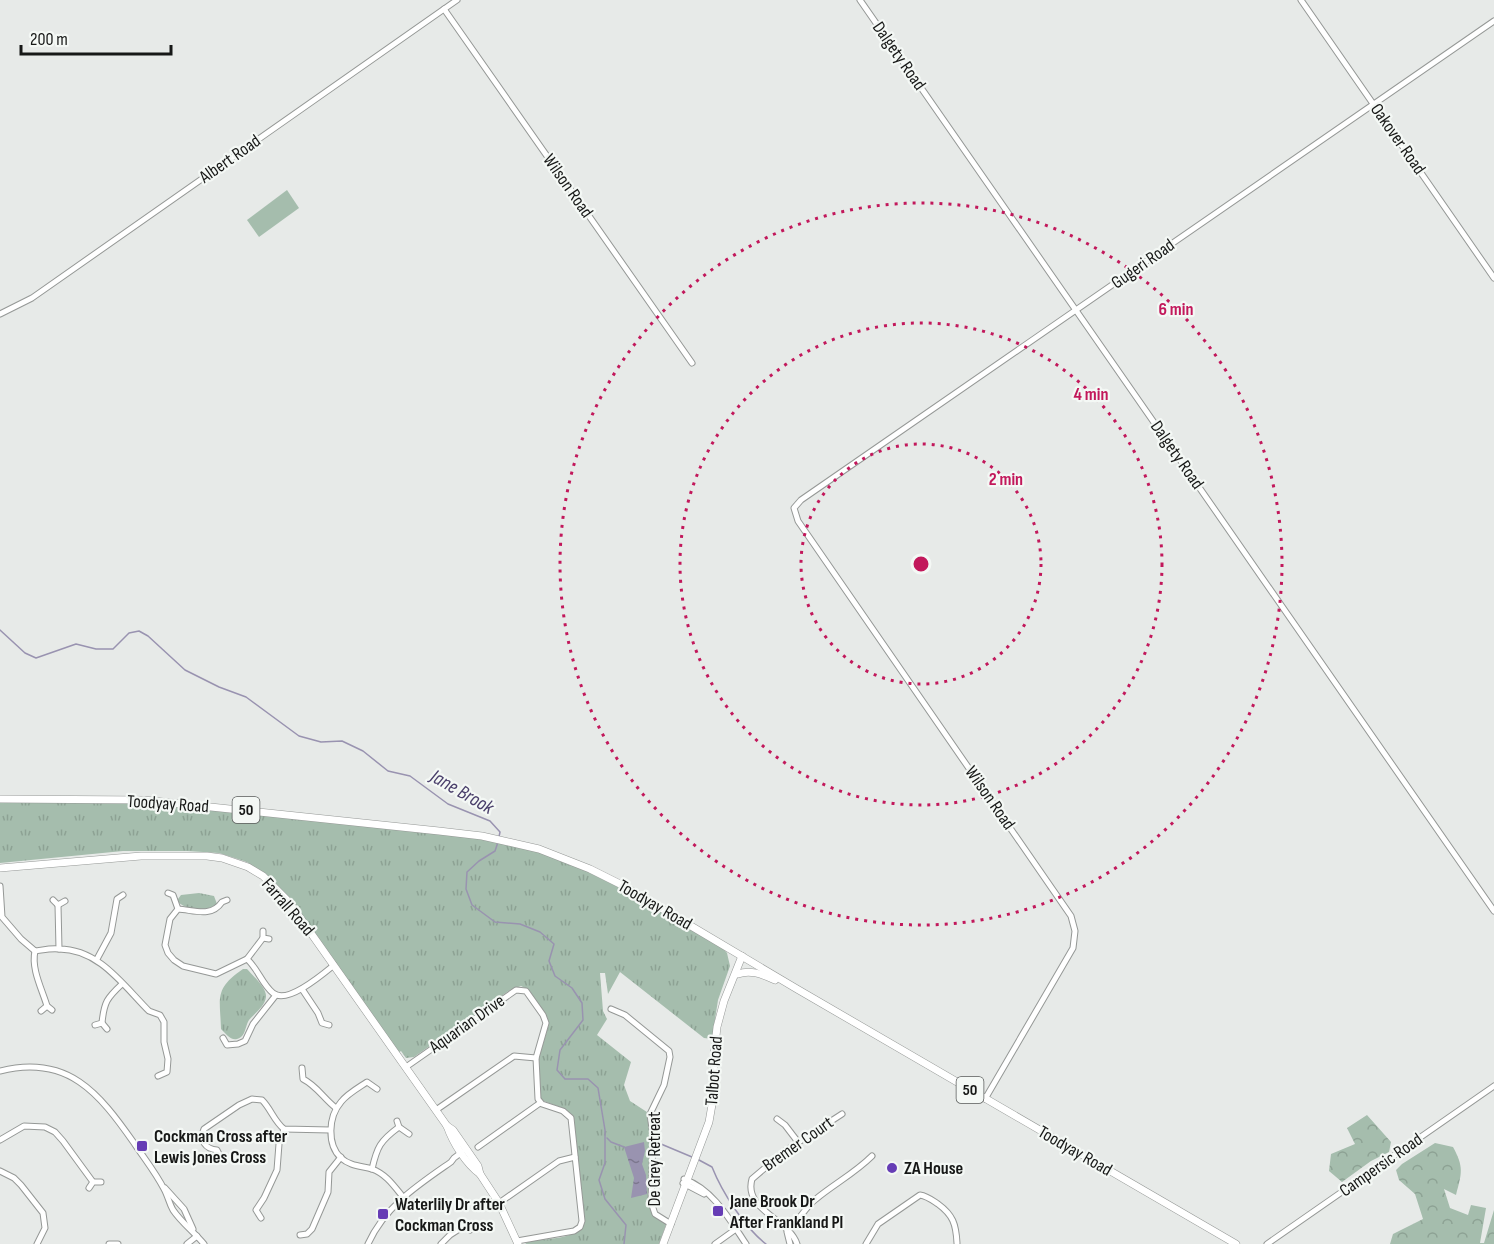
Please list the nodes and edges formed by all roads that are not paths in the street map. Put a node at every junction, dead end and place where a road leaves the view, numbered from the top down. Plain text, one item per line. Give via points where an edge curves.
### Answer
1 (457, 0) edge
2 (860, 0) edge
3 (1301, 0) edge
4 (444, 9) junction
5 (1494, 21) edge
6 (1374, 104) junction
7 (1494, 278) edge
8 (1076, 310) junction
9 (0, 314) edge
10 (692, 363) dead end
11 (794, 508) joint
12 (0, 799) edge
13 (0, 868) edge
14 (0, 886) edge
15 (173, 894) dead end
16 (109, 895) dead end
17 (123, 895) dead end
18 (117, 899) junction
19 (222, 900) dead end
20 (65, 901) dead end
21 (178, 909) junction
22 (1494, 910) edge
23 (265, 936) dead end
24 (59, 949) junction
25 (35, 951) junction
26 (745, 957) junction
27 (97, 959) junction
28 (247, 959) junction
29 (334, 965) junction
30 (736, 976) junction
31 (122, 984) junction
32 (302, 989) junction
33 (797, 989) junction
34 (276, 995) junction
35 (611, 1009) dead end
36 (40, 1011) dead end
37 (102, 1023) junction
38 (95, 1025) dead end
39 (329, 1025) dead end
40 (107, 1029) dead end
41 (223, 1038) dead end
42 (536, 1058) junction
43 (406, 1067) junction
44 (302, 1068) dead end
45 (0, 1071) edge
46 (365, 1075) dead end
47 (158, 1076) dead end
48 (367, 1082) junction
49 (1494, 1086) edge
50 (376, 1089) dead end
51 (985, 1099) junction
52 (540, 1103) junction
53 (336, 1108) junction
54 (436, 1110) junction
55 (842, 1114) dead end
56 (777, 1119) dead end
57 (284, 1129) junction
58 (330, 1130) junction
59 (409, 1134) dead end
60 (0, 1140) edge
61 (798, 1142) junction
62 (478, 1147) dead end
63 (466, 1153) junction
64 (220, 1156) dead end
65 (872, 1156) dead end
66 (340, 1157) junction
67 (575, 1157) junction
68 (372, 1169) junction
69 (0, 1171) edge
70 (685, 1181) junction
71 (93, 1182) junction
72 (100, 1182) dead end
73 (164, 1187) junction
74 (89, 1188) dead end
75 (403, 1197) junction
76 (499, 1203) junction
77 (261, 1218) dead end
78 (466, 1218) dead end
79 (669, 1223) junction
80 (464, 1226) junction
81 (736, 1229) junction
82 (193, 1230) junction
83 (470, 1230) dead end
84 (787, 1230) junction
85 (300, 1235) dead end
86 (120, 1236) dead end
87 (197, 1236) junction
88 (117, 1243) edge
89 (518, 1243) edge
90 (957, 1243) edge
91 (37, 1244) edge
92 (109, 1244) edge
93 (188, 1244) edge
94 (204, 1244) edge
95 (368, 1244) edge
96 (441, 1244) edge
97 (661, 1244) edge
98 (715, 1244) edge
99 (746, 1244) edge
100 (790, 1244) edge
101 (797, 1244) edge
102 (866, 1244) edge
103 (1236, 1244) edge
104 (1267, 1244) edge

1 - 4 street, Albert Road
2 - 8 street, Dalgety Road
3 - 6 street, Oakover Road
4 - 9 street, Albert Road via 32,298
4 - 10 street, Wilson Road
5 - 6 street, Gugeri Road
6 - 7 street, Oakover Road
6 - 8 street, Gugeri Road
8 - 11 street, Gugeri Road
8 - 22 street, Dalgety Road
11 - 51 street, Wilson Road via 805,531 1071,916 1075,931 1073,948
12 - 26 main road, Toodyay Road / 50 via 144,800 506,841 590,869
13 - 29 main road, Farrall Road via 141,856 222,858 248,867 277,888
14 - 25 street via 2,917
15 - 21 street
16 - 18 street
17 - 18 street
18 - 27 street via 111,933
19 - 21 street via 215,910 205,913
20 - 24 street via 56,902
21 - 28 street via 170,919 165,945 174,960 216,974
23 - 28 street
24 - 25 street
24 - 27 street
25 - 36 street via 34,969 50,1008
26 - 30 main road, Talbot Road via 734,972
26 - 33 main road, Toodyay Road / 50
27 - 31 street
28 - 34 street
29 - 32 street
29 - 43 main road, Farrall Road
30 - 33 main road via 757,973
30 - 70 main road, Talbot Road via 717,1027 709,1122
31 - 37 street via 104,1004
31 - 47 street via 164,1022 170,1075
32 - 34 street
32 - 39 street via 322,1023
33 - 51 main road, Toodyay Road / 50
34 - 41 street via 245,1041 225,1048
35 - 79 street, De Grey Retreat via 625,1015 669,1051 663,1088 651,1110 651,1206 655,1214
37 - 38 street
37 - 40 street
42 - 43 street, Aquarian Drive via 545,1020 528,993 518,989
42 - 52 street, Aquarian Drive
42 - 54 street via 514,1056
43 - 54 main road, Farrall Road
44 - 53 street via 300,1080 318,1089
45 - 73 street via 40,1068 83,1083 113,1113
46 - 48 street
48 - 50 street
48 - 53 street
49 - 104 street, Campersic Road
51 - 103 main road, Toodyay Road / 50
52 - 62 street
52 - 67 street via 569,1115
53 - 58 street
54 - 63 main road, Farrall Road
55 - 61 street, Bremer Court
56 - 61 street
57 - 58 street
57 - 64 street via 262,1100 246,1101 202,1133 207,1148 217,1150
57 - 77 street via 277,1170 264,1198 253,1210
58 - 66 street
59 - 68 street via 398,1124 378,1145
60 - 71 street via 24,1126 45,1127 63,1141
61 - 84 street, Bremer Court via 750,1182 756,1202
63 - 75 street
63 - 76 main road, Farrall Road
65 - 84 street via 816,1199
66 - 68 street via 350,1164
66 - 85 street via 329,1172 326,1198 308,1237
67 - 76 street via 559,1161
67 - 89 street via 580,1227
68 - 75 street
69 - 91 street via 14,1178 43,1213 45,1228
70 - 79 main road, Talbot Road
70 - 81 street via 709,1195
71 - 72 street
71 - 74 street
73 - 82 street via 184,1209
73 - 82 street via 175,1212
75 - 95 street
76 - 89 main road, Farrall Road
78 - 80 street
79 - 97 main road, Talbot Road
80 - 83 street
80 - 96 street
81 - 98 street
81 - 99 street
82 - 87 street
84 - 100 street
84 - 101 street, Bremer Court
86 - 88 street
87 - 93 street
87 - 94 street
88 - 92 street
90 - 102 street via 951,1215 920,1195 878,1224

